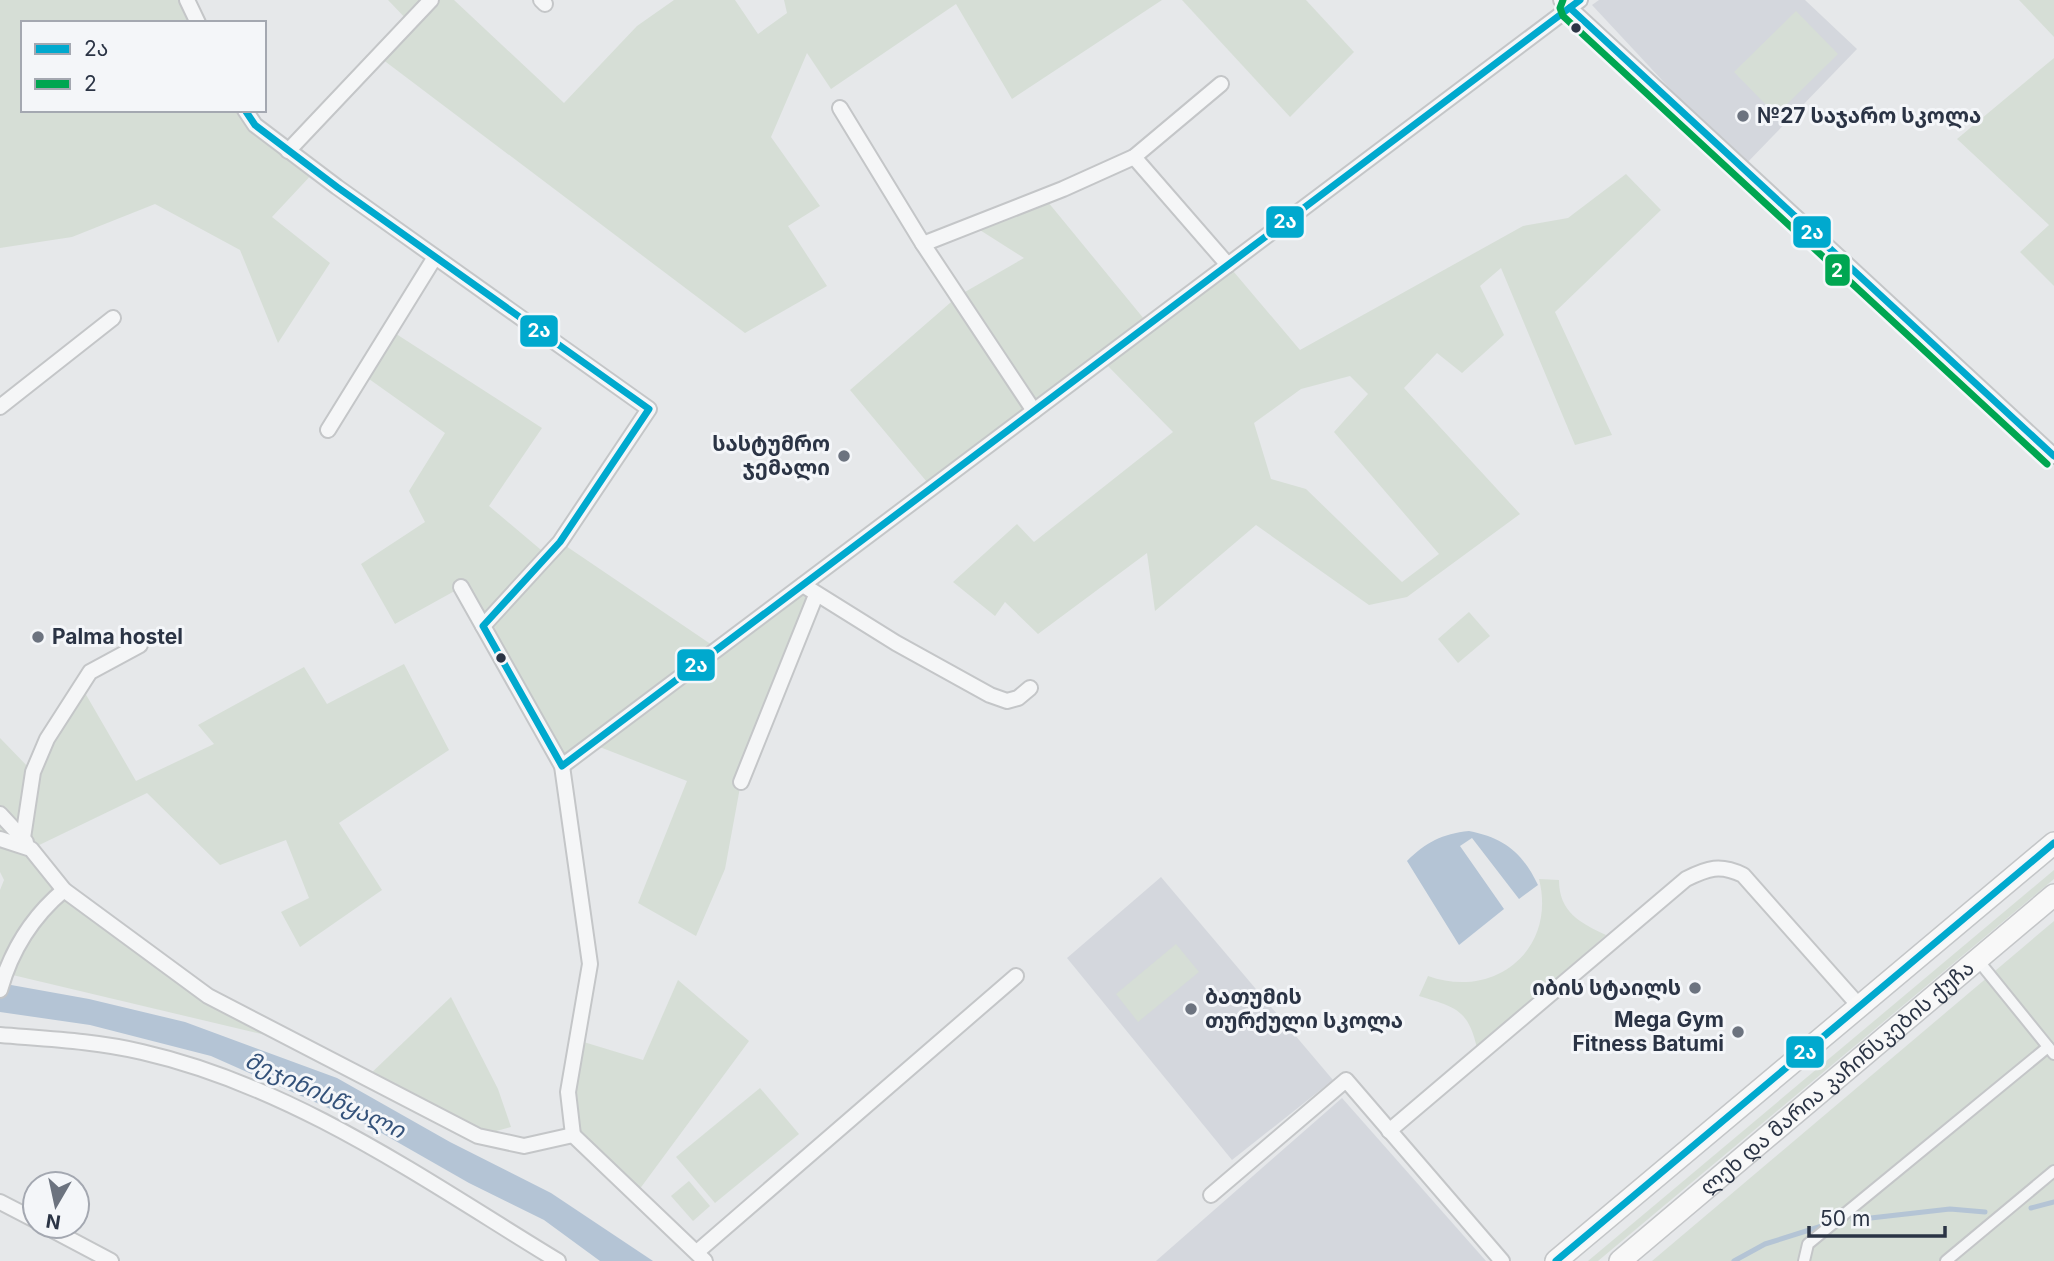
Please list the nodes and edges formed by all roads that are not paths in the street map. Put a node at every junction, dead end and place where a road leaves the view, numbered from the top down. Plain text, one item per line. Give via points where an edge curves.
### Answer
1 (187, 0) edge
2 (431, 0) edge
3 (1570, 3) edge
4 (197, 21) edge
5 (1221, 84) dead end
6 (840, 108) dead end
7 (246, 112) edge
8 (288, 151) junction
9 (1134, 158) junction
10 (923, 244) junction
11 (435, 257) junction
12 (1228, 265) junction
13 (113, 318) dead end
14 (0, 407) edge
15 (1034, 411) junction
16 (328, 430) dead end
17 (2054, 456) edge
18 (803, 585) junction
19 (461, 587) dead end
20 (816, 594) junction
21 (483, 626) junction
22 (140, 645) dead end
23 (1030, 688) dead end
24 (562, 766) junction
25 (741, 782) dead end
26 (0, 814) edge
27 (0, 839) edge
28 (27, 843) junction
29 (2054, 843) edge
30 (64, 890) junction
31 (2054, 895) edge
32 (1978, 959) junction
33 (1016, 976) dead end
34 (0, 990) edge
35 (1861, 1008) junction
36 (0, 1035) edge
37 (2051, 1051) edge
38 (1389, 1131) junction
39 (573, 1135) junction
40 (2054, 1171) edge
41 (1211, 1195) dead end
42 (0, 1202) edge
43 (21, 1213) edge
44 (72, 1240) edge
45 (701, 1257) edge
46 (1631, 1258) edge
47 (111, 1261) edge
48 (558, 1261) edge
49 (1502, 1261) edge
50 (1556, 1261) edge
51 (1804, 1261) edge
52 (1946, 1261) edge

1 - 4 street
2 - 8 street
3 - 12 street
3 - 17 street
5 - 9 street
6 - 10 street
7 - 8 street via 255,125
8 - 11 street
9 - 10 street
9 - 12 street
10 - 15 street
11 - 16 street
11 - 21 street via 649,409 560,542
12 - 15 street
13 - 14 street
15 - 18 street
18 - 20 street
18 - 24 street
19 - 21 street
20 - 23 street via 990,695 1007,701
20 - 25 street
21 - 24 street
22 - 28 street via 90,671 47,738 33,772
24 - 39 street via 590,964 568,1092
26 - 28 street
27 - 28 street
28 - 30 street
29 - 35 main road, ლეხ და მარია კაჩინსკების ქუჩა
30 - 34 street via 27,930
30 - 39 street via 208,996 478,1136 524,1146
31 - 32 main road, ლეხ და მარია კაჩინსკების ქუჩა
32 - 37 street
32 - 46 main road, ლეხ და მარია კაჩინსკების ქუჩა
33 - 45 street
35 - 38 street via 1743,875 1709,867 1677,887
35 - 50 main road, ლეხ და მარია კაჩინსკების ქუჩა
36 - 48 street via 85,1041 214,1073 345,1131
37 - 51 street via 1808,1244
38 - 41 street via 1346,1080
38 - 49 street
39 - 45 street
40 - 52 street
42 - 43 street
44 - 47 street

